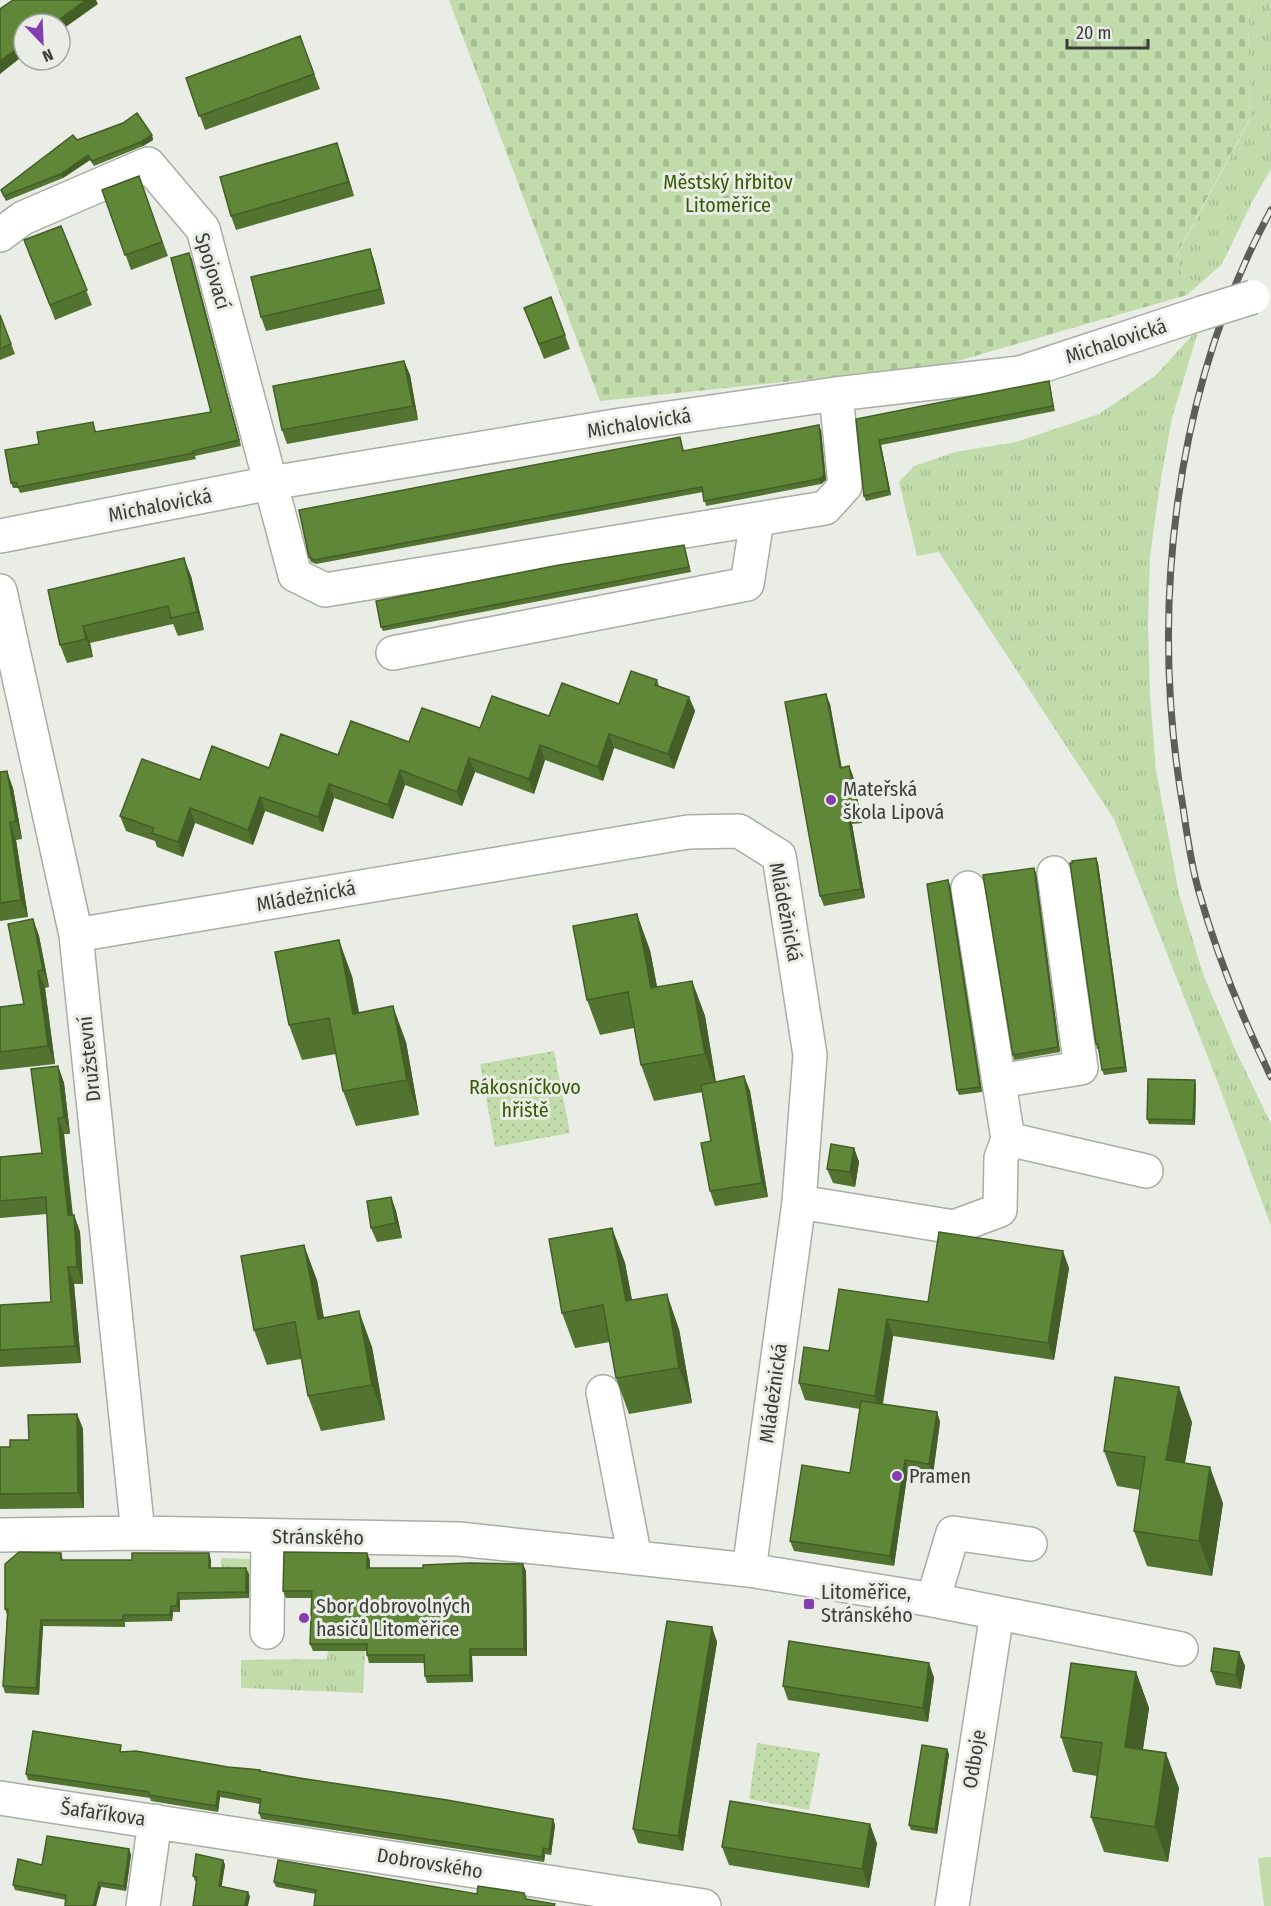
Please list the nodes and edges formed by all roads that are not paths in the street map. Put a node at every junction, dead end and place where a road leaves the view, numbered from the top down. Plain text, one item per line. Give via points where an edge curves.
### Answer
1 (0, 235) edge
2 (1262, 294) edge
3 (836, 394) junction
4 (271, 483) junction
5 (757, 520) junction
6 (0, 536) edge
7 (0, 591) edge
8 (393, 653) dead end
9 (1053, 873) dead end
10 (968, 888) dead end
11 (76, 935) junction
12 (999, 1081) junction
13 (1008, 1139) junction
14 (1146, 1171) dead end
15 (799, 1202) junction
16 (603, 1392) dead end
17 (138, 1533) junction
18 (0, 1535) edge
19 (268, 1536) junction
20 (1030, 1544) dead end
21 (635, 1558) junction
22 (749, 1570) junction
23 (933, 1600) junction
24 (997, 1613) junction
25 (267, 1632) dead end
26 (1181, 1650) dead end
27 (0, 1798) edge
28 (155, 1821) junction
29 (590, 1897) edge
30 (143, 1906) edge
31 (704, 1906) edge
32 (952, 1906) edge

1 - 4 street, Spojovací via 23,218 148,164 203,229
2 - 3 street, Michalovická, bridge via 1020,373
3 - 4 street, Michalovická
3 - 5 street via 845,486 825,507
4 - 5 street via 295,575 325,590
4 - 6 street, Michalovická
5 - 8 street via 747,584
7 - 11 street, Družstevní
9 - 12 street via 1081,1068
10 - 12 street
11 - 15 street, Mládežnická via 688,832 739,831 779,856 810,1055
11 - 17 street, Družstevní
12 - 13 street
13 - 14 street
13 - 15 street via 1001,1158 1000,1210 954,1227
15 - 22 street, Mládežnická
16 - 21 street
17 - 18 street, Stránského
17 - 19 street, Stránského
19 - 21 street, Stránského via 459,1539
19 - 25 street
20 - 23 street via 953,1533
21 - 22 street, Stránského
22 - 23 street, Stránského
23 - 24 street, Stránského
24 - 26 street, Stránského
24 - 32 street, Odboje
27 - 28 street, Šafaříkova
28 - 29 street, Dobrovského
28 - 30 street, Šafaříkova
29 - 31 street, Dobrovského

